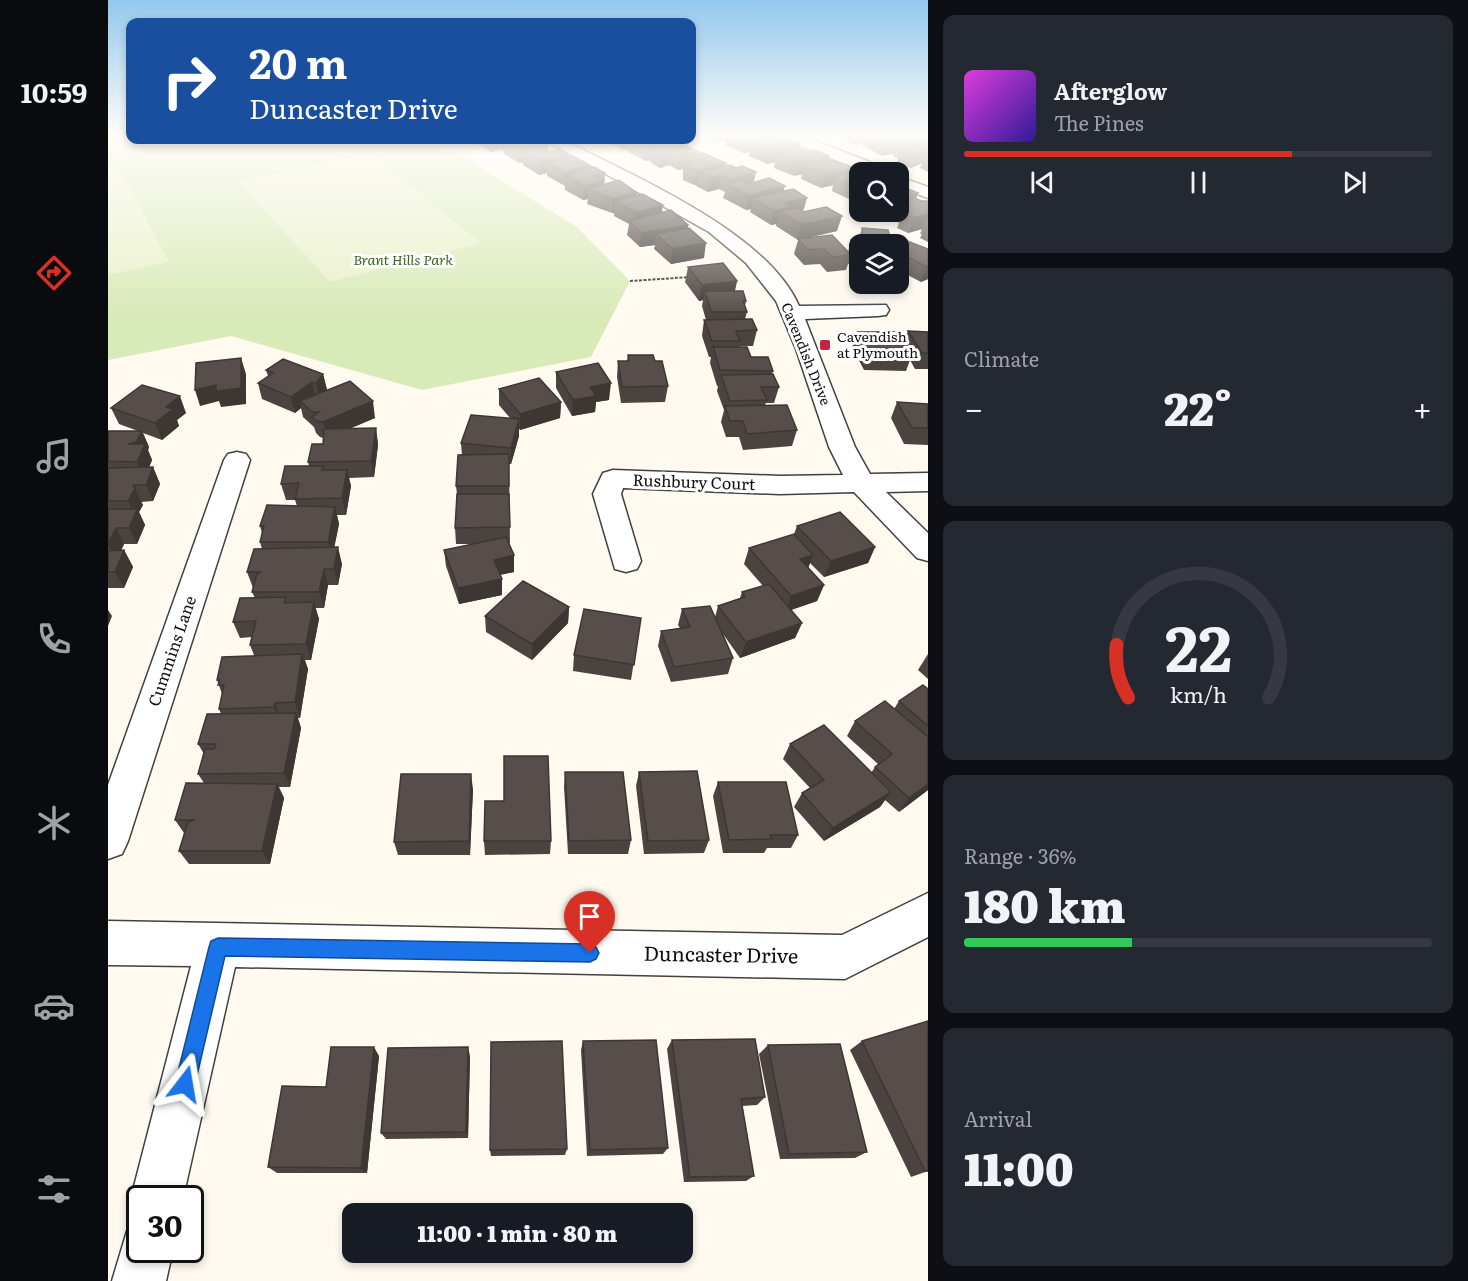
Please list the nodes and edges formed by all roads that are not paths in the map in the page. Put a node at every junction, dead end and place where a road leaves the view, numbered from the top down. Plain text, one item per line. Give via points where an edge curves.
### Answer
1 (656, 196) edge
2 (878, 310) dead end
3 (791, 313) junction
4 (237, 460) dead end
5 (928, 482) edge
6 (861, 483) junction
7 (928, 551) edge
8 (626, 561) dead end
9 (108, 841) edge
10 (928, 914) edge
11 (108, 943) edge
12 (218, 947) junction
13 (160, 1185) edge
14 (143, 1263) edge
15 (139, 1281) edge

1 - 3 street, Cavendish Drive via 716,228 753,259 786,300
2 - 3 street
3 - 6 street, Cavendish Drive via 842,447
4 - 9 street, Cummins Lane
5 - 6 street
6 - 7 street, Cavendish Drive
6 - 8 street, Rushbury Court via 769,485 613,479 607,494
10 - 12 street, Duncaster Drive via 845,957
11 - 12 street, Duncaster Drive
12 - 13 street
14 - 15 street

